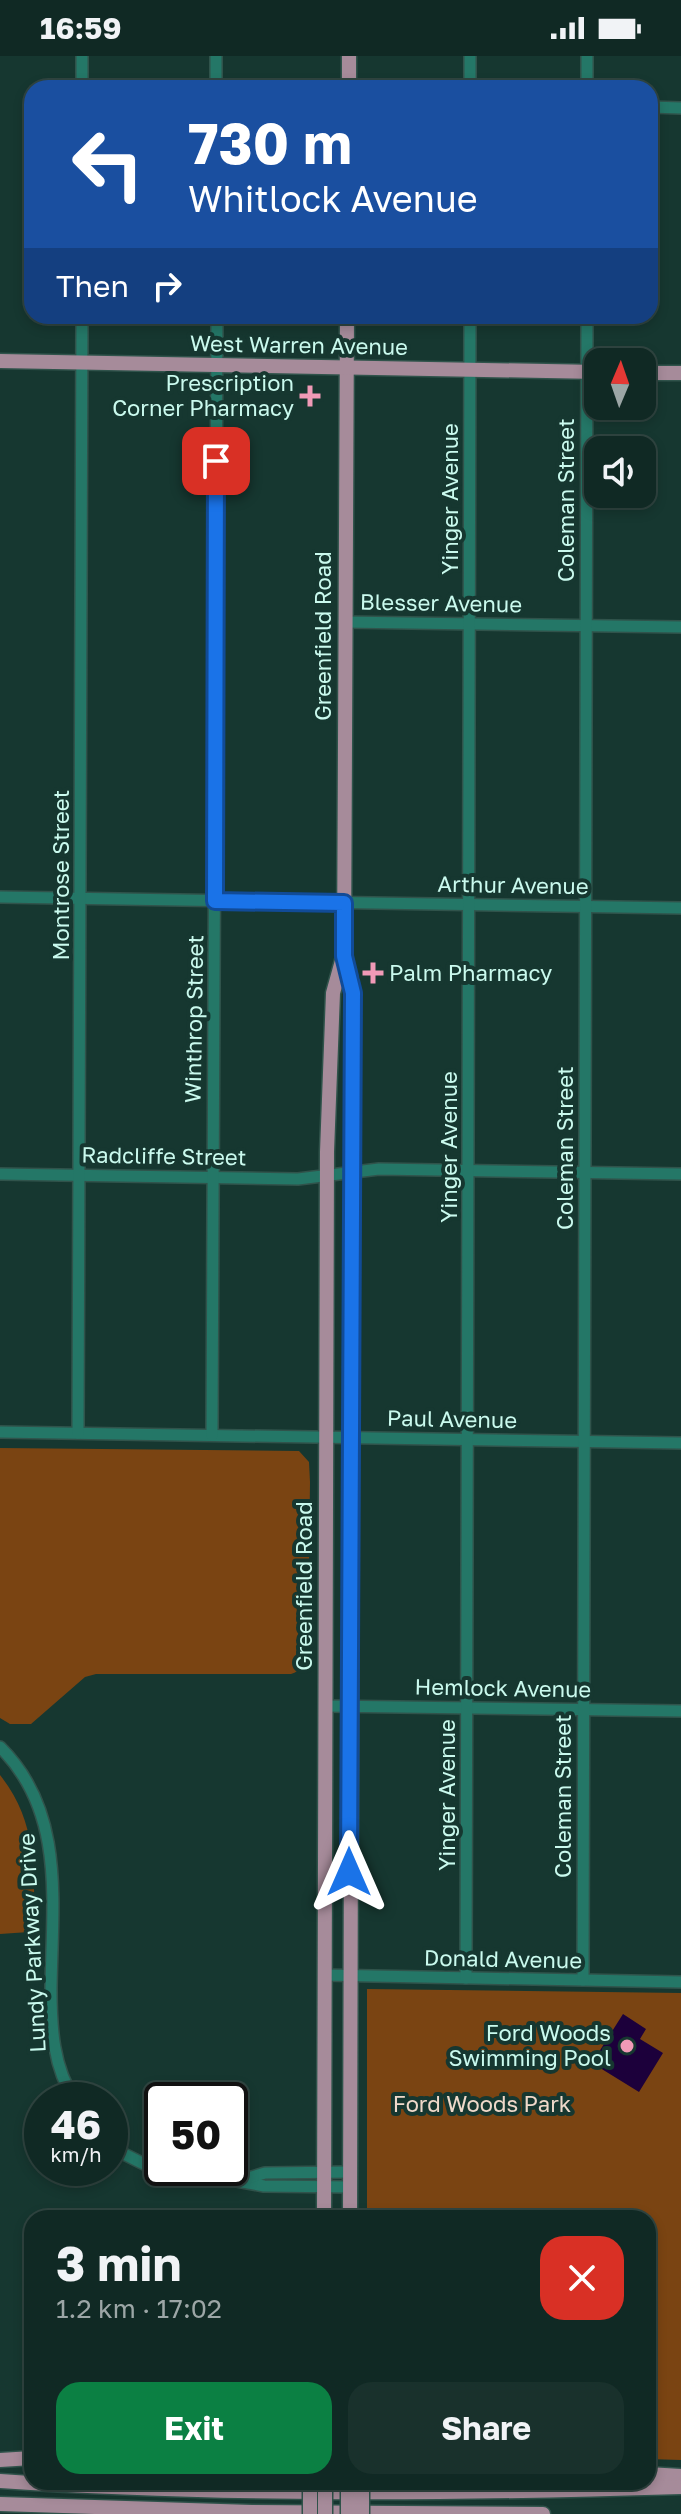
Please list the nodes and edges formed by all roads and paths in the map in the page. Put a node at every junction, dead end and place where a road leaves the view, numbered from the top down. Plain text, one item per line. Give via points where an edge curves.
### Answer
1 (82, 56) edge
2 (216, 56) edge
3 (349, 56) edge
4 (470, 56) edge
5 (587, 56) edge
6 (82, 80) edge
7 (216, 80) edge
8 (349, 80) edge
9 (470, 80) edge
10 (587, 80) edge
11 (658, 107) edge
12 (681, 108) edge
13 (82, 324) edge
14 (217, 324) edge
15 (347, 324) edge
16 (470, 324) edge
17 (588, 324) edge
18 (590, 348) edge
19 (0, 361) edge
20 (82, 363) junction
21 (216, 365) junction
22 (346, 367) junction
23 (470, 370) junction
24 (584, 372) edge
25 (656, 373) edge
26 (681, 373) edge
27 (591, 420) edge
28 (344, 622) junction
29 (470, 624) junction
30 (586, 625) junction
31 (681, 627) edge
32 (0, 897) edge
33 (82, 899) junction
34 (215, 901) junction
35 (344, 903) junction
36 (469, 905) junction
37 (584, 907) junction
38 (681, 908) edge
39 (344, 956) junction
40 (469, 1171) junction
41 (352, 1172) junction
42 (586, 1172) junction
43 (0, 1174) edge
44 (681, 1174) edge
45 (80, 1175) junction
46 (327, 1176) junction
47 (213, 1177) junction
48 (326, 1280) junction
49 (352, 1280) junction
50 (0, 1432) edge
51 (78, 1433) junction
52 (212, 1435) junction
53 (326, 1437) junction
54 (351, 1438) junction
55 (468, 1440) junction
56 (584, 1441) junction
57 (681, 1443) edge
58 (325, 1706) junction
59 (350, 1706) junction
60 (467, 1708) junction
61 (583, 1709) junction
62 (681, 1711) edge
63 (0, 1747) edge
64 (324, 1975) junction
65 (349, 1976) junction
66 (466, 1978) junction
67 (583, 1980) junction
68 (681, 1982) edge
69 (67, 2082) edge
70 (128, 2156) edge
71 (350, 2172) junction
72 (324, 2179) junction
73 (350, 2187) junction
74 (324, 2210) edge
75 (350, 2210) edge
76 (24, 2458) edge
77 (0, 2460) edge
78 (656, 2474) edge
79 (681, 2476) edge
80 (0, 2481) edge
81 (24, 2483) edge
82 (681, 2487) edge
83 (656, 2488) edge
84 (153, 2490) edge
85 (310, 2490) edge
86 (325, 2490) edge
87 (348, 2490) edge
88 (362, 2490) edge
89 (545, 2490) edge
90 (0, 2504) edge
91 (310, 2514) edge
92 (325, 2514) edge
93 (348, 2514) edge
94 (362, 2514) edge
95 (543, 2514) edge

1 - 6 street
2 - 7 street
3 - 8 main road
4 - 9 street
5 - 10 street
11 - 12 street
13 - 20 street, Montrose Street
14 - 21 street, Winthrop Street
15 - 22 main road, Greenfield Road
16 - 23 street, Yinger Avenue
17 - 18 street, Coleman Street
19 - 20 main road, West Warren Avenue
20 - 21 main road, West Warren Avenue
20 - 33 street, Montrose Street
21 - 22 main road, West Warren Avenue
21 - 34 street, Winthrop Street
22 - 23 main road, West Warren Avenue
22 - 28 main road, Greenfield Road
23 - 24 main road, West Warren Avenue
23 - 29 street, Yinger Avenue
25 - 26 main road
27 - 30 street, Coleman Street
28 - 29 street, Blesser Avenue
28 - 35 main road, Greenfield Road
29 - 30 street, Blesser Avenue
29 - 36 street, Yinger Avenue
30 - 31 street, Blesser Avenue
30 - 37 street, Coleman Street
32 - 33 street, Arthur Avenue
33 - 34 street, Arthur Avenue
33 - 45 street, Montrose Street
34 - 35 street, Arthur Avenue
34 - 47 street, Winthrop Street
35 - 36 street, Arthur Avenue
35 - 39 main road, Greenfield Road
36 - 37 street, Arthur Avenue
36 - 40 street, Yinger Avenue
37 - 38 street, Arthur Avenue
37 - 42 street, Coleman Street
39 - 41 main road, Greenfield Road via 353,993
39 - 46 main road, Greenfield Road via 333,993
40 - 41 street, Radcliffe Street
40 - 42 street, Radcliffe Street
40 - 55 street, Yinger Avenue
41 - 46 street, Radcliffe Street
41 - 49 main road, Greenfield Road
42 - 44 street, Radcliffe Street
42 - 56 street, Coleman Street
43 - 45 street, Radcliffe Street
45 - 47 street, Radcliffe Street
45 - 51 street, Montrose Street
46 - 47 street, Radcliffe Street
46 - 48 main road, Greenfield Road
47 - 52 street, Winthrop Street
48 - 49 main road
48 - 53 main road, Greenfield Road
49 - 54 main road, Greenfield Road
50 - 51 street, Paul Avenue
51 - 52 street, Paul Avenue
52 - 53 street, Paul Avenue
53 - 54 street, Paul Avenue
53 - 58 main road, Greenfield Road
54 - 55 street, Paul Avenue
54 - 59 main road, Greenfield Road
55 - 56 street, Paul Avenue
55 - 60 street, Yinger Avenue
56 - 57 street, Paul Avenue
56 - 61 street, Coleman Street
58 - 59 street, Hemlock Avenue
58 - 64 main road, Greenfield Road
59 - 60 street, Hemlock Avenue
59 - 65 main road, Greenfield Road
60 - 61 street, Hemlock Avenue
60 - 66 street, Yinger Avenue
61 - 62 street, Hemlock Avenue
61 - 67 street, Coleman Street
63 - 69 street, Lundy Parkway Drive via 35,1793 46,1821 51,2015 56,2058
64 - 65 street, Donald Avenue
64 - 72 main road, Greenfield Road
65 - 66 street, Donald Avenue
65 - 71 main road, Greenfield Road
66 - 67 street, Donald Avenue
67 - 68 street, Donald Avenue
70 - 72 street via 158,2171 194,2179 237,2181 265,2173
71 - 72 street
71 - 73 main road, Greenfield Road
72 - 73 street
72 - 74 main road, Greenfield Road
73 - 75 main road, Greenfield Road
76 - 77 main road
78 - 79 main road
80 - 81 main road
82 - 83 main road
84 - 89 main road
85 - 91 main road, bridge
86 - 92 main road, bridge
87 - 93 main road, bridge
88 - 94 main road, bridge
90 - 95 main road

